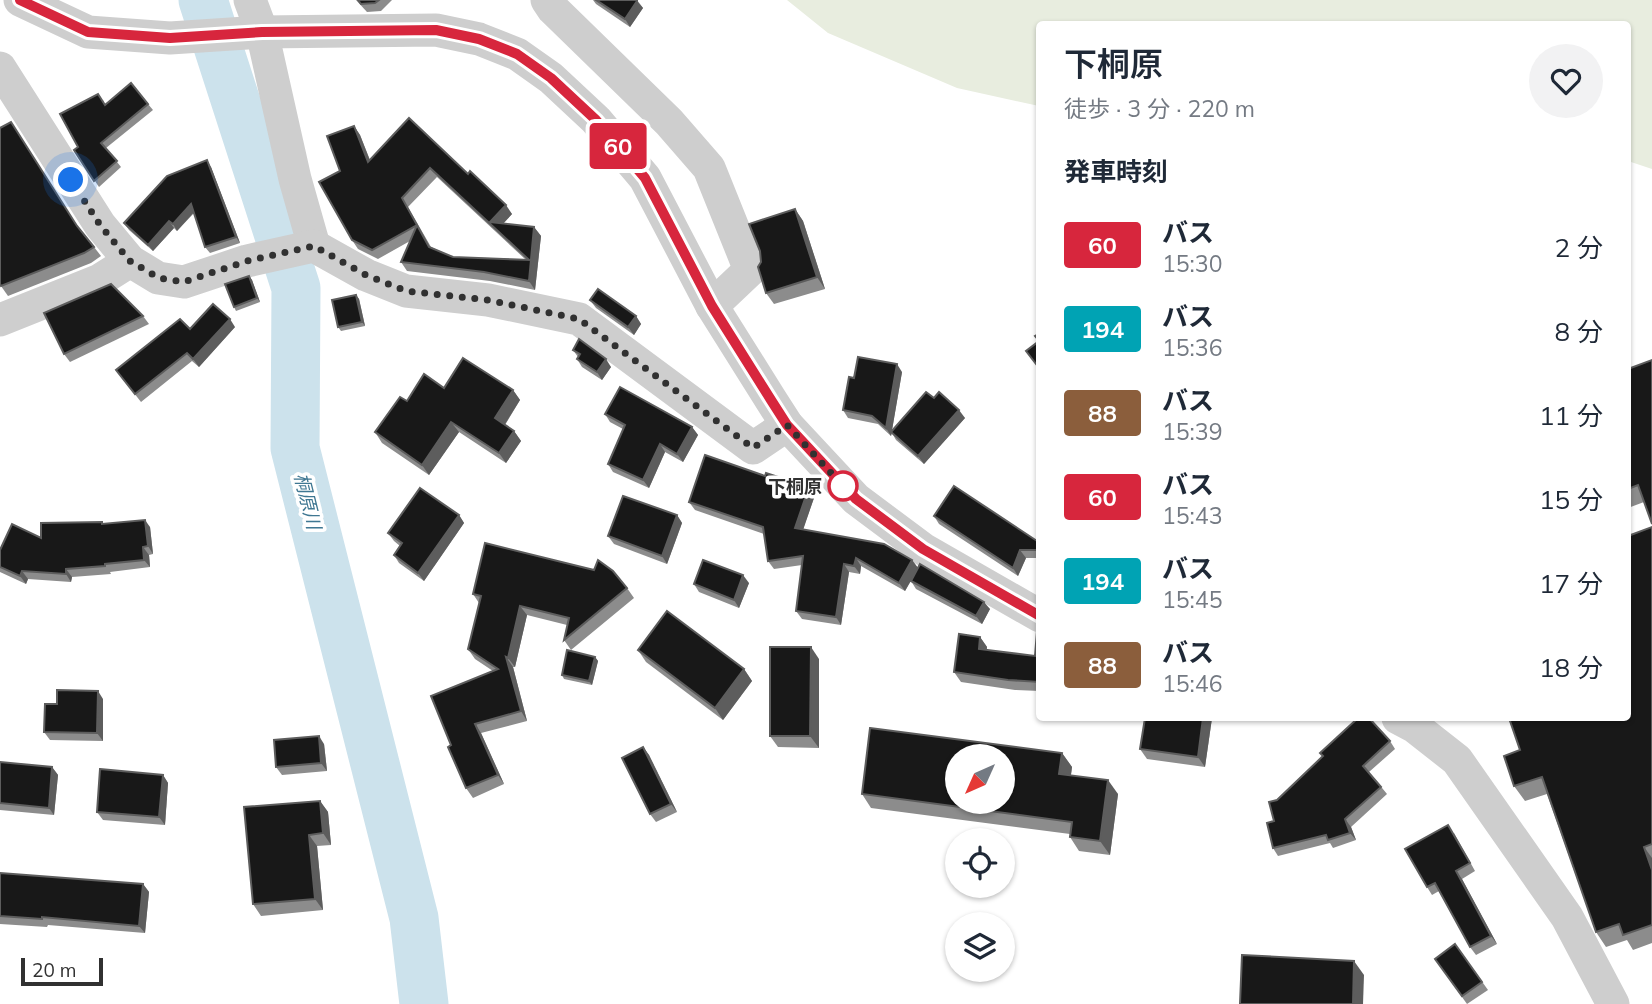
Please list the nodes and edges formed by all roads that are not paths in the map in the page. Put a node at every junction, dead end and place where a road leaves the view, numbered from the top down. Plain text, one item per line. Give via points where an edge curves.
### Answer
1 (20, 0) edge
2 (250, 0) edge
3 (547, 0) edge
4 (255, 33) junction
5 (0, 68) edge
6 (310, 246) junction
7 (130, 261) junction
8 (712, 306) junction
9 (0, 320) edge
10 (787, 425) junction
11 (1036, 614) edge
12 (1404, 721) edge
13 (1614, 1004) edge

1 - 4 street via 88,32 170,38
2 - 4 street
3 - 8 street via 709,168 750,270
4 - 6 street
4 - 8 street via 436,30 479,39 517,54 596,120 645,178
5 - 7 street via 100,225
6 - 7 street via 184,282 159,278
6 - 10 street via 406,291 488,300 579,319 753,448
7 - 9 street via 100,281
8 - 10 street
10 - 11 street via 856,499 923,549
12 - 13 street via 1457,760 1567,917

